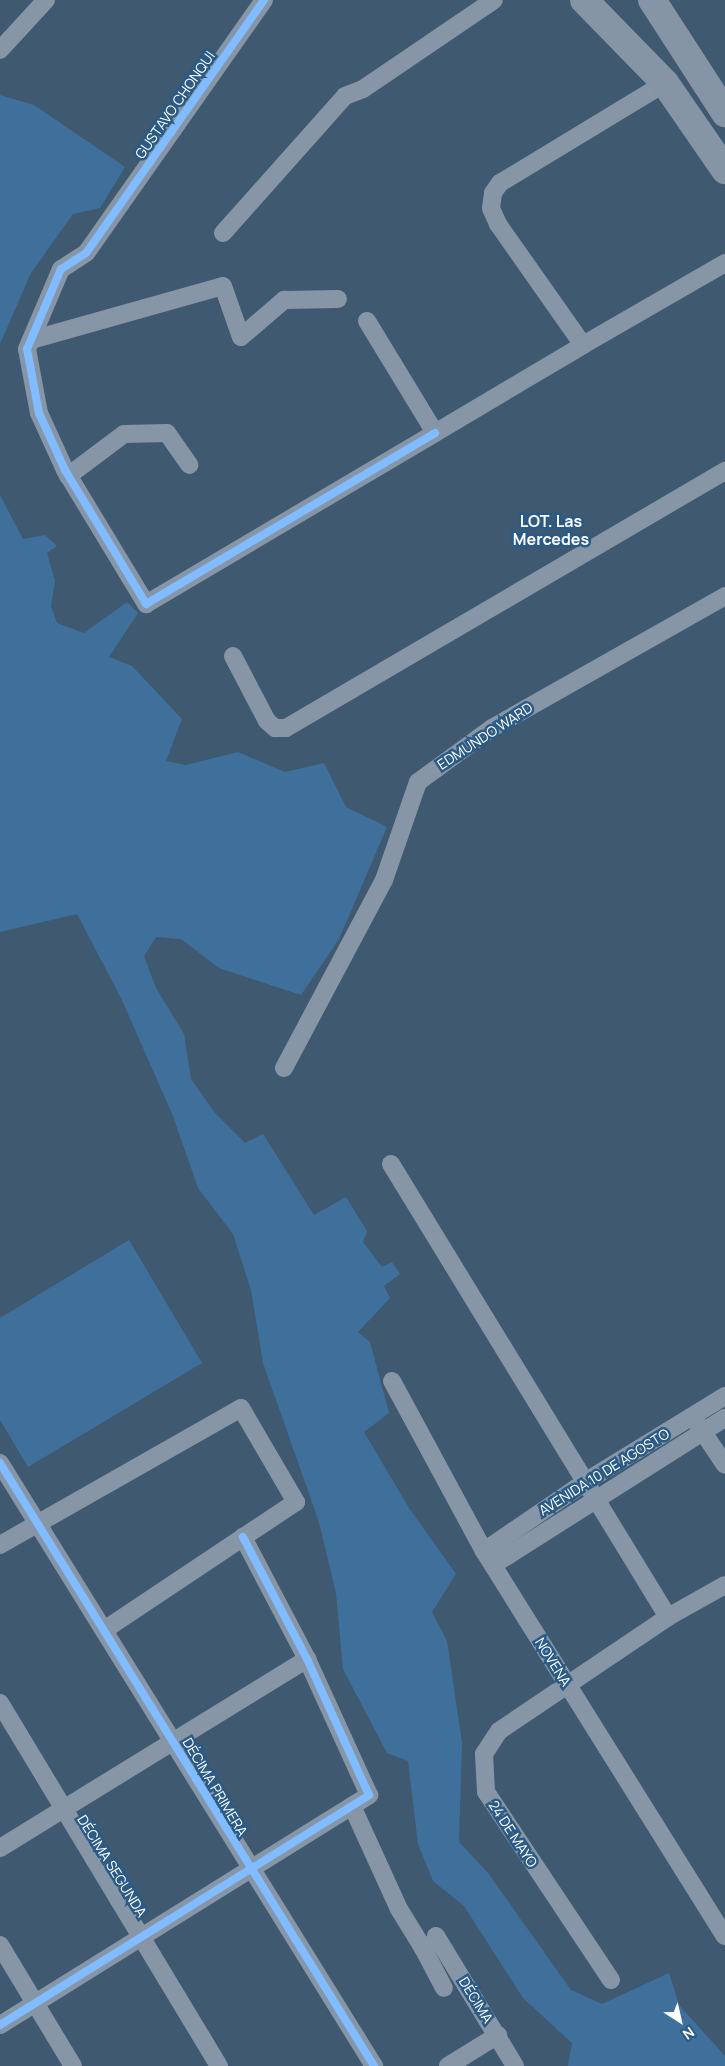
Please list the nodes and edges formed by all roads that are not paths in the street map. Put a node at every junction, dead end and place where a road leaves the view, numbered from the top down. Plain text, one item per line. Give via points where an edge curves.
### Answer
1 (46, 0) edge
2 (264, 0) edge
3 (494, 0) edge
4 (584, 0) edge
5 (598, 0) edge
6 (652, 0) edge
7 (612, 29) junction
8 (0, 50) edge
9 (665, 83) junction
10 (725, 113) edge
11 (725, 170) edge
12 (223, 233) dead end
13 (725, 263) edge
14 (338, 299) dead end
15 (367, 321) dead end
16 (31, 340) junction
17 (583, 345) junction
18 (435, 433) junction
19 (189, 465) dead end
20 (725, 471) edge
21 (68, 476) junction
22 (725, 596) edge
23 (233, 656) dead end
24 (284, 1068) dead end
25 (391, 1164) dead end
26 (392, 1381) dead end
27 (725, 1396) edge
28 (692, 1417) junction
29 (725, 1418) edge
30 (703, 1432) junction
31 (0, 1463) edge
32 (725, 1465) edge
33 (585, 1482) junction
34 (595, 1498) junction
35 (36, 1522) junction
36 (243, 1537) junction
37 (0, 1545) edge
38 (489, 1558) junction
39 (725, 1584) edge
40 (668, 1617) junction
41 (104, 1630) junction
42 (307, 1658) junction
43 (568, 1685) junction
44 (0, 1703) edge
45 (172, 1740) junction
46 (352, 1806) junction
47 (62, 1808) junction
48 (0, 1848) edge
49 (251, 1870) junction
50 (725, 1936) edge
51 (142, 1938) junction
52 (432, 1942) junction
53 (0, 1945) edge
54 (611, 1980) dead end
55 (444, 1988) dead end
56 (34, 2004) junction
57 (0, 2025) edge
58 (498, 2035) junction
59 (73, 2066) edge
60 (219, 2066) edge
61 (374, 2066) edge
62 (448, 2066) edge
63 (515, 2066) edge

1 - 8 street
2 - 16 street, GUSTAVO CHONQUI via 86,253 62,269
3 - 12 street via 363,89 345,96 313,127
4 - 7 highway
5 - 7 highway
6 - 10 highway
7 - 9 highway
9 - 11 highway
9 - 17 street via 500,183 493,193 491,208 498,224
13 - 17 street
14 - 16 street via 284,300 241,337 224,286
15 - 18 street
16 - 21 street via 27,348 39,413
17 - 18 street
18 - 21 street via 146,604
19 - 21 street via 167,433 124,434
20 - 23 street via 286,728 275,728 267,721
22 - 24 street, EDMUNDO WARD via 492,728 418,782 384,880
25 - 33 street
26 - 38 street, NOVENA
27 - 28 street, AVENIDA 10 DE AGOSTO
28 - 30 street
28 - 33 street, AVENIDA 10 DE AGOSTO
29 - 30 street, AVENIDA 10 DE AGOSTO
30 - 32 street
30 - 34 street, AVENIDA 10 DE AGOSTO
31 - 35 street, DÉCIMA PRIMERA
33 - 34 street
33 - 38 street, AVENIDA 10 DE AGOSTO
34 - 38 street, AVENIDA 10 DE AGOSTO
34 - 40 street
35 - 36 street via 241,1408 296,1502
35 - 37 street
35 - 41 street, DÉCIMA PRIMERA
36 - 41 street
36 - 42 street
38 - 43 street, NOVENA
39 - 40 street, 24 DE MAYO
40 - 43 street, 24 DE MAYO
41 - 45 street, DÉCIMA PRIMERA
42 - 45 street
42 - 46 street via 369,1795
43 - 50 street, NOVENA
43 - 54 street, 24 DE MAYO via 490,1740 483,1772 486,1792
44 - 47 street, DÉCIMA SEGUNDA
45 - 47 street
45 - 49 street, DÉCIMA PRIMERA
46 - 49 street
46 - 52 street via 399,1909
47 - 48 street
47 - 51 street, DÉCIMA SEGUNDA
49 - 51 street
49 - 61 street, DÉCIMA PRIMERA
51 - 56 street
51 - 60 street, DÉCIMA SEGUNDA
52 - 55 street
52 - 58 street, DÉCIMA
53 - 56 street
56 - 57 street
56 - 59 street
58 - 62 street
58 - 63 street, DÉCIMA

